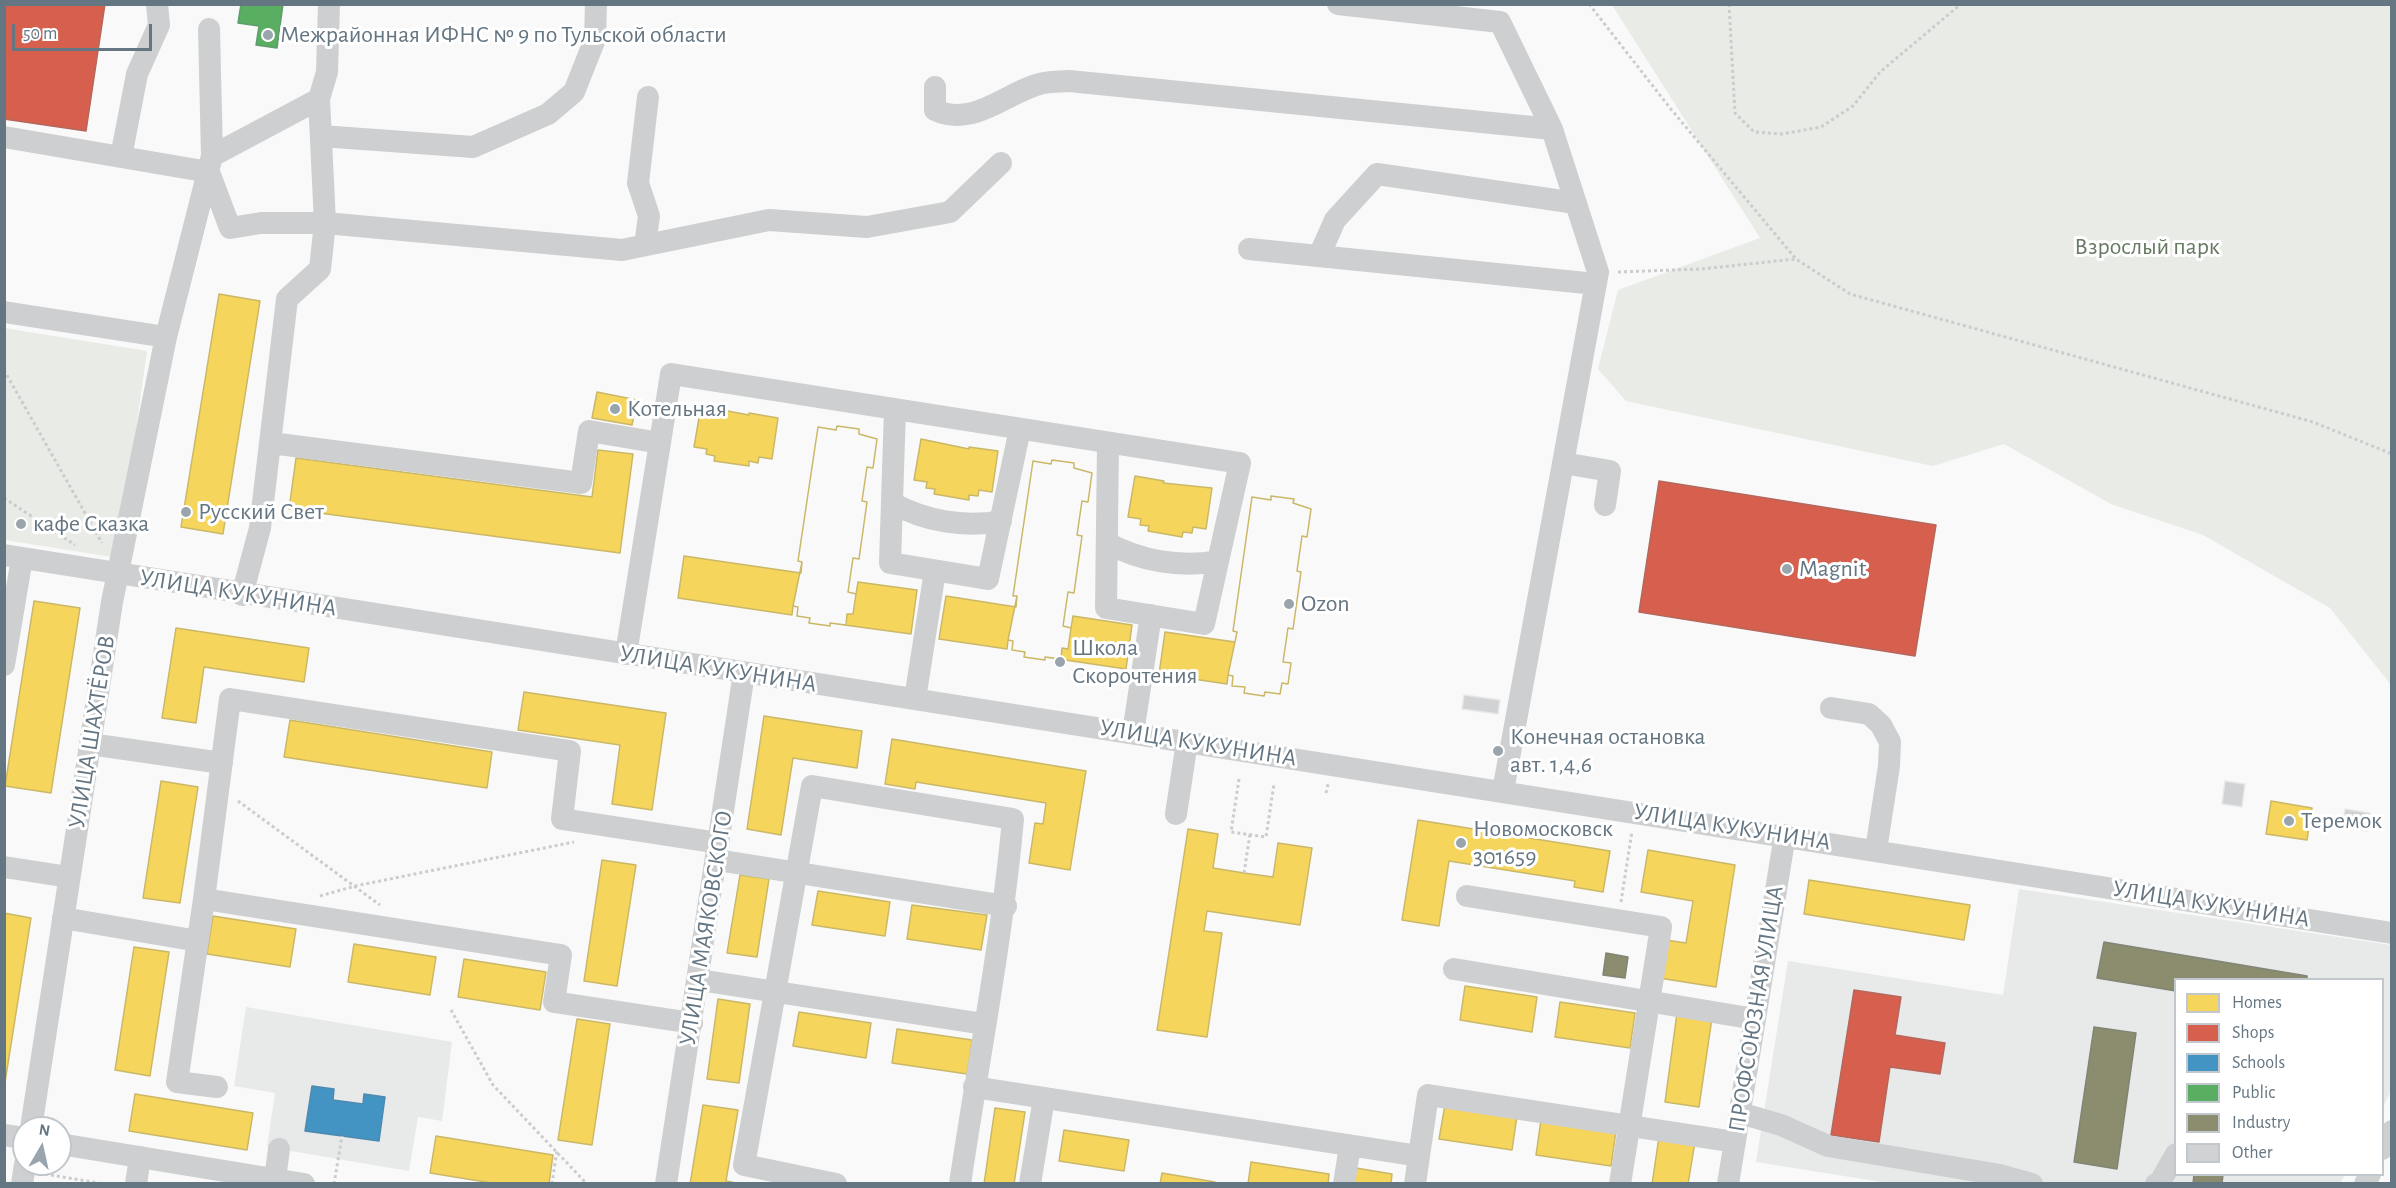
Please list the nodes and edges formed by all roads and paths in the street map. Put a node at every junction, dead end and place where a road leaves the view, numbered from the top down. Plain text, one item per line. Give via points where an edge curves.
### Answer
1 (157, 4) edge
2 (329, 4) edge
3 (596, 4) edge
4 (1338, 4) edge
5 (1589, 4) edge
6 (1729, 4) edge
7 (1961, 4) edge
8 (209, 29) dead end
9 (935, 87) dead end
10 (648, 97) dead end
11 (319, 99) junction
12 (1552, 129) junction
13 (321, 136) junction
14 (4, 137) edge
15 (121, 157) junction
16 (1001, 163) dead end
17 (210, 164) junction
18 (1576, 203) junction
19 (325, 223) junction
20 (645, 245) junction
21 (1249, 249) dead end
22 (1319, 256) junction
23 (1796, 259) junction
24 (1597, 278) junction
25 (4, 312) edge
26 (166, 337) junction
27 (4, 370) edge
28 (895, 409) junction
29 (1020, 429) junction
30 (270, 442) junction
31 (660, 443) junction
32 (1108, 443) junction
33 (2391, 453) edge
34 (1563, 463) junction
35 (4, 498) edge
36 (892, 503) junction
37 (1605, 505) dead end
38 (1001, 520) junction
39 (102, 543) dead end
40 (1107, 543) junction
41 (81, 549) dead end
42 (13, 557) edge
43 (1218, 561) junction
44 (935, 571) junction
45 (119, 574) junction
46 (242, 595) junction
47 (1151, 615) junction
48 (626, 654) junction
49 (4, 665) edge
50 (744, 673) junction
51 (915, 699) junction
52 (1831, 708) dead end
53 (1133, 733) junction
54 (1187, 742) junction
55 (90, 744) junction
56 (222, 763) junction
57 (1239, 779) dead end
58 (1274, 784) dead end
59 (219, 787) junction
60 (1503, 791) junction
61 (1635, 812) junction
62 (1176, 814) dead end
63 (1250, 834) junction
64 (1785, 835) junction
65 (576, 842) dead end
66 (1876, 850) junction
67 (718, 851) junction
68 (4, 867) edge
69 (796, 873) junction
70 (1244, 873) dead end
71 (69, 878) junction
72 (355, 886) junction
73 (1467, 896) dead end
74 (313, 898) dead end
75 (204, 899) junction
76 (382, 906) dead end
77 (1006, 906) junction
78 (63, 918) junction
79 (1618, 920) junction
80 (2391, 933) edge
81 (198, 941) junction
82 (1454, 969) dead end
83 (699, 980) junction
84 (775, 992) junction
85 (1649, 1002) junction
86 (451, 1010) dead end
87 (1755, 1019) junction
88 (692, 1023) junction
89 (984, 1024) junction
90 (974, 1087) junction
91 (217, 1088) dead end
92 (1044, 1098) junction
93 (1740, 1113) junction
94 (33, 1116) edge
95 (1630, 1125) junction
96 (2391, 1131) edge
97 (342, 1136) dead end
98 (1735, 1142) junction
99 (2384, 1145) edge
100 (72, 1146) edge
101 (1350, 1146) junction
102 (279, 1149) dead end
103 (557, 1150) junction
104 (1419, 1156) junction
105 (2174, 1156) edge
106 (140, 1157) junction
107 (202, 1175) edge
108 (46, 1176) edge
109 (275, 1179) junction
110 (105, 1184) edge
111 (136, 1184) edge
112 (304, 1184) edge
113 (334, 1184) edge
114 (552, 1184) edge
115 (587, 1184) edge
116 (666, 1184) edge
117 (836, 1184) edge
118 (960, 1184) edge
119 (1030, 1184) edge
120 (1344, 1184) edge
121 (1414, 1184) edge
122 (1620, 1184) edge
123 (1728, 1184) edge
124 (2032, 1184) edge
125 (2156, 1184) edge

1 - 15 street via 159,25 137,74
2 - 11 street via 327,72
3 - 13 street via 595,39 574,92 548,114 473,147
4 - 12 street via 1500,22
5 - 23 path
6 - 7 path via 1735,113 1754,132 1782,134 1821,127 1853,106 1880,72
8 - 17 street
9 - 12 street via 935,111 962,117 1037,84 1069,81
10 - 20 street via 638,183 649,216
11 - 13 street
11 - 17 street
12 - 18 street
13 - 19 street
14 - 15 street
15 - 17 street
16 - 20 street via 950,212 867,227 770,220
17 - 19 street via 230,228 261,223
17 - 26 street, УЛИЦА ШАХТЁРОВ
18 - 22 street via 1377,174 1335,220
18 - 24 street
19 - 20 street via 622,250
19 - 30 street via 320,269 287,299
21 - 22 street
22 - 24 street
23 - 24 path
23 - 33 path via 1850,294 2313,422
24 - 34 street
25 - 26 street
26 - 45 street, УЛИЦА ШАХТЁРОВ
27 - 39 path
28 - 29 street
28 - 31 street via 671,374
28 - 36 street
29 - 32 street
29 - 38 street
30 - 31 street via 581,483 590,431
30 - 46 street via 260,528
31 - 48 street
32 - 40 street
32 - 43 street via 1240,463
34 - 37 street via 1610,471
34 - 60 street
35 - 41 path
36 - 38 street via 915,516 976,525
36 - 44 street via 890,563
38 - 44 street via 988,579
40 - 43 street via 1131,556 1192,565
40 - 47 street via 1106,608
42 - 45 street, УЛИЦА КУКУНИНА
42 - 49 street
43 - 47 street via 1204,624
44 - 51 street
45 - 46 street, УЛИЦА КУКУНИНА
45 - 55 street, УЛИЦА ШАХТЁРОВ
46 - 48 street, УЛИЦА КУКУНИНА
47 - 53 street
48 - 50 street, УЛИЦА КУКУНИНА
50 - 51 street, УЛИЦА КУКУНИНА
50 - 67 street, УЛИЦА МАЯКОВСКОГО
51 - 53 street, УЛИЦА КУКУНИНА
52 - 66 street via 1869,714 1881,724 1890,742
53 - 54 street, УЛИЦА КУКУНИНА
54 - 60 street, УЛИЦА КУКУНИНА
54 - 62 street
55 - 56 street
55 - 71 street, УЛИЦА ШАХТЁРОВ
56 - 59 street
56 - 67 street via 230,699 570,751 562,819
57 - 63 path via 1231,831
58 - 63 path via 1266,837
59 - 72 path
59 - 75 street
60 - 61 street, УЛИЦА КУКУНИНА
61 - 64 street, УЛИЦА КУКУНИНА
61 - 79 path
63 - 70 path
64 - 66 street, УЛИЦА КУКУНИНА
64 - 87 street, ПРОФСОЮЗНАЯ УЛИЦА
65 - 72 path
66 - 80 street, УЛИЦА КУКУНИНА
67 - 69 street
67 - 83 street, УЛИЦА МАЯКОВСКОГО
68 - 71 street
69 - 77 street
69 - 77 street via 812,786 1013,819
69 - 84 street
71 - 78 street, УЛИЦА ШАХТЁРОВ
72 - 74 path
72 - 76 path
73 - 79 street
75 - 81 street
75 - 88 street via 561,955 554,1002
77 - 89 street
78 - 81 street
78 - 94 street, УЛИЦА ШАХТЁРОВ
79 - 85 street via 1661,927
81 - 91 street via 177,1082
82 - 85 street
83 - 84 street
83 - 88 street, УЛИЦА МАЯКОВСКОГО
84 - 89 street
84 - 117 street via 744,1165
85 - 87 street
85 - 95 street
86 - 103 path via 493,1084
87 - 93 street, ПРОФСОЮЗНАЯ УЛИЦА
88 - 116 street, УЛИЦА МАЯКОВСКОГО
89 - 90 street
90 - 92 street
90 - 118 street
92 - 101 street
92 - 119 street
93 - 98 street, ПРОФСОЮЗНАЯ УЛИЦА
93 - 124 street via 1782,1125 1828,1146
95 - 98 street
95 - 104 street via 1428,1095
95 - 122 street
96 - 99 street
97 - 113 path
98 - 123 street, ПРОФСОЮЗНАЯ УЛИЦА
100 - 106 street
101 - 104 street
101 - 120 street
102 - 109 street
103 - 114 path
103 - 115 path
104 - 121 street
105 - 125 street
106 - 107 street
106 - 111 street
107 - 109 street
108 - 110 path
109 - 112 street

